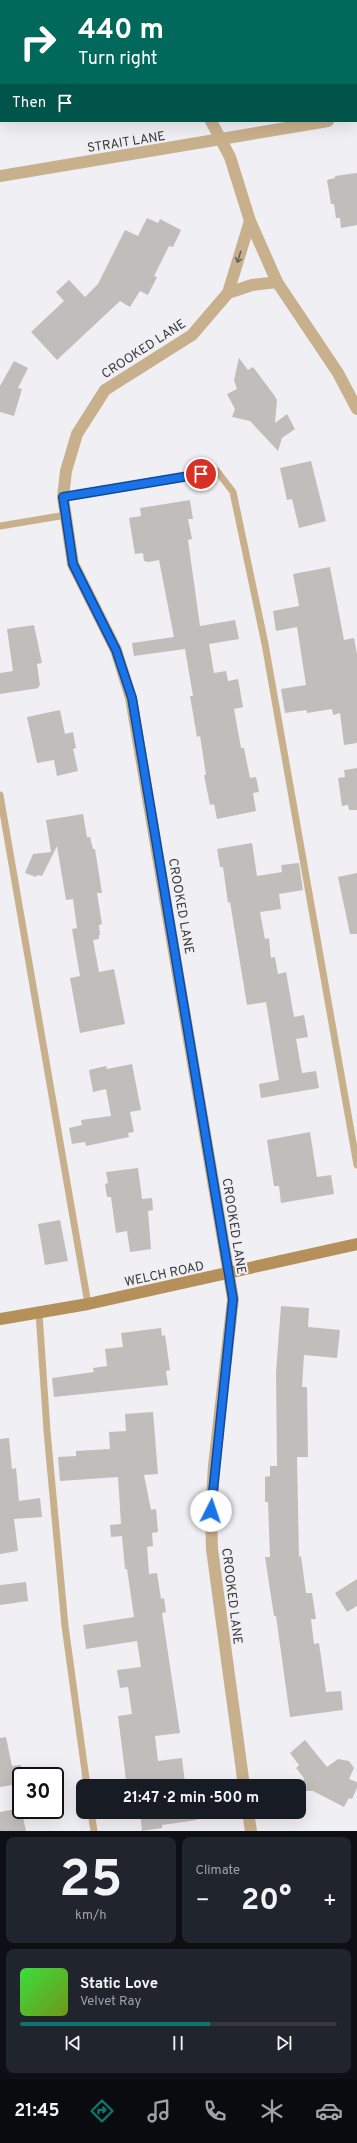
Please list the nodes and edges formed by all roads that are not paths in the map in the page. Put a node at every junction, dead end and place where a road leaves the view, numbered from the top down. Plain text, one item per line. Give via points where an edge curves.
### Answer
1 (212, 122) edge
2 (322, 122) edge
3 (221, 139) junction
4 (0, 176) edge
5 (250, 221) junction
6 (277, 282) junction
7 (228, 293) junction
8 (357, 409) edge
9 (63, 497) junction
10 (66, 515) junction
11 (0, 526) edge
12 (0, 795) edge
13 (357, 1164) edge
14 (357, 1244) edge
15 (229, 1273) junction
16 (88, 1304) junction
17 (39, 1313) junction
18 (0, 1319) edge
19 (86, 1779) edge
20 (243, 1779) edge
21 (92, 1819) edge
22 (249, 1819) edge
23 (94, 1831) edge
24 (251, 1831) edge

1 - 3 street
2 - 3 street, STRAIT LANE
3 - 4 street, STRAIT LANE
3 - 5 street via 230,157
5 - 6 street
5 -> 7 street, CROOKED LANE
6 - 7 street via 252,285
6 - 8 street via 338,373
7 - 9 street, CROOKED LANE via 192,335 106,390 77,434 66,471
9 - 10 street, CROOKED LANE
9 - 13 lane via 217,471 233,492 265,644
10 - 11 lane
10 - 15 street, CROOKED LANE via 73,564 116,650 132,698
12 - 16 lane
14 - 15 street, WELCH ROAD
15 - 16 street, WELCH ROAD
15 - 20 street, CROOKED LANE via 233,1299 211,1511 212,1549
16 - 17 street, WELCH ROAD
17 - 18 street, WELCH ROAD
17 - 19 lane via 64,1619
21 - 23 lane
22 - 24 street

